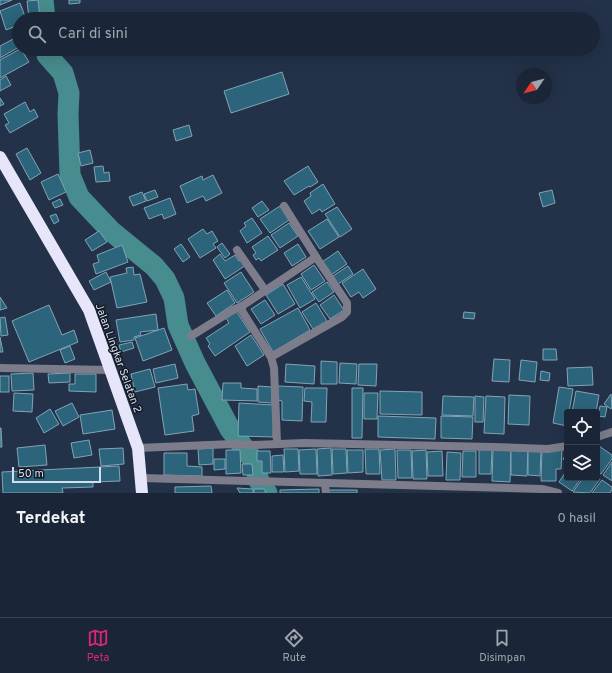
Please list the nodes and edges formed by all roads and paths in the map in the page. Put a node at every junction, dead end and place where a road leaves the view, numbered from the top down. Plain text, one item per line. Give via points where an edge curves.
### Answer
1 (0, 157) edge
2 (284, 206) dead end
3 (237, 250) dead end
4 (316, 257) junction
5 (265, 290) junction
6 (242, 306) junction
7 (191, 336) dead end
8 (271, 357) junction
9 (0, 368) edge
10 (110, 370) junction
11 (612, 432) edge
12 (600, 436) edge
13 (277, 443) junction
14 (564, 446) edge
15 (138, 448) junction
16 (141, 478) junction
17 (325, 484) junction
18 (390, 489) edge
19 (142, 493) edge
20 (326, 493) edge
21 (558, 493) edge

1 - 10 highway, Jalan Lingkar Selatan 2 via 88,310
2 - 4 street
3 - 5 street
4 - 5 street
4 - 8 street via 347,303 347,312
5 - 6 street
6 - 7 street
6 - 8 street via 242,311
8 - 13 street via 274,368
9 - 10 street
10 - 15 highway, Jalan Lingkar Selatan 2
11 - 12 street
13 - 14 street via 548,449
13 - 15 street
15 - 16 highway, Jalan Lingkar Selatan 2
16 - 17 street
16 - 19 highway, Jalan Lingkar Selatan 2
17 - 18 street
17 - 20 street
18 - 21 street via 542,489

